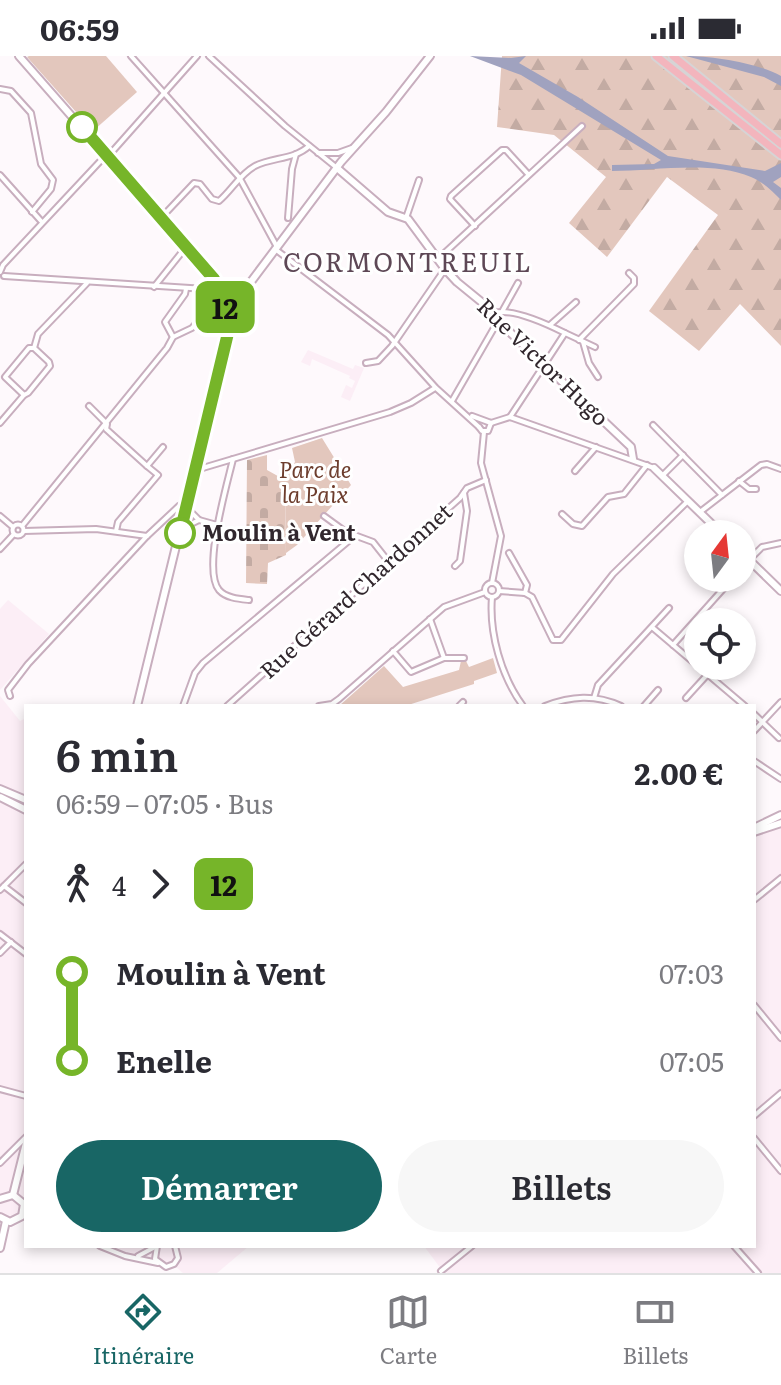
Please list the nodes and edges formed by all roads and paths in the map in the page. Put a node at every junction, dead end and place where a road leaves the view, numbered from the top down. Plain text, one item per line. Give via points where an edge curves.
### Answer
1 (19, 56) edge
2 (131, 56) edge
3 (197, 56) edge
4 (209, 56) edge
5 (430, 56) edge
6 (656, 56) edge
7 (673, 56) edge
8 (0, 89) edge
9 (164, 95) junction
10 (582, 126) dead end
11 (781, 142) edge
12 (309, 146) junction
13 (354, 147) junction
14 (318, 153) junction
15 (296, 154) junction
16 (106, 155) junction
17 (781, 155) edge
18 (337, 168) junction
19 (528, 174) junction
20 (0, 175) edge
21 (239, 177) junction
22 (419, 180) dead end
23 (32, 212) junction
24 (161, 218) junction
25 (288, 218) dead end
26 (406, 218) junction
27 (42, 222) junction
28 (475, 226) junction
29 (186, 247) junction
30 (276, 248) junction
31 (438, 259) junction
32 (445, 269) junction
33 (1, 273) edge
34 (629, 273) dead end
35 (88, 282) junction
36 (0, 283) edge
37 (250, 283) junction
38 (518, 283) dead end
39 (218, 286) junction
40 (154, 287) junction
41 (186, 289) junction
42 (244, 291) junction
43 (576, 302) dead end
44 (235, 304) junction
45 (499, 312) junction
46 (204, 314) dead end
47 (498, 321) junction
48 (230, 323) junction
49 (550, 325) junction
50 (565, 333) junction
51 (173, 337) junction
52 (581, 341) junction
53 (395, 342) junction
54 (595, 347) dead end
55 (34, 348) junction
56 (366, 363) dead end
57 (543, 364) junction
58 (598, 377) dead end
59 (436, 388) junction
60 (24, 395) junction
61 (452, 401) junction
62 (89, 406) dead end
63 (467, 414) junction
64 (510, 417) junction
65 (481, 421) junction
66 (0, 423) edge
67 (491, 423) junction
68 (107, 424) junction
69 (653, 425) dead end
70 (479, 427) junction
71 (484, 432) junction
72 (163, 447) dead end
73 (596, 447) junction
74 (683, 455) junction
75 (233, 459) junction
76 (633, 459) junction
77 (147, 466) junction
78 (650, 466) junction
79 (781, 469) edge
80 (196, 470) junction
81 (575, 471) dead end
82 (662, 476) junction
83 (486, 480) junction
84 (739, 481) junction
85 (756, 489) dead end
86 (464, 493) junction
87 (722, 495) junction
88 (688, 501) junction
89 (187, 504) junction
90 (700, 512) junction
91 (562, 514) dead end
92 (0, 516) edge
93 (324, 516) dead end
94 (199, 520) junction
95 (708, 520) edge
96 (217, 525) junction
97 (23, 529) junction
98 (181, 529) junction
99 (14, 531) junction
100 (116, 531) junction
101 (353, 534) junction
102 (147, 536) junction
103 (781, 543) edge
104 (0, 549) edge
105 (509, 553) dead end
106 (756, 553) edge
107 (388, 561) junction
108 (455, 566) dead end
109 (756, 567) edge
110 (492, 583) junction
111 (499, 591) junction
112 (781, 591) edge
113 (485, 592) junction
114 (720, 592) edge
115 (525, 593) junction
116 (492, 597) junction
117 (249, 600) dead end
118 (669, 608) dead end
119 (430, 619) junction
120 (653, 628) junction
121 (673, 645) junction
122 (393, 651) junction
123 (684, 655) edge
124 (444, 658) junction
125 (464, 658) dead end
126 (702, 680) edge
127 (713, 680) edge
128 (658, 690) dead end
129 (10, 696) dead end
130 (594, 698) junction
131 (686, 698) dead end
132 (781, 702) edge
133 (137, 704) edge
134 (184, 704) edge
135 (229, 704) edge
136 (332, 704) edge
137 (522, 704) edge
138 (551, 704) edge
139 (614, 704) edge
140 (646, 704) edge
141 (743, 704) edge
142 (756, 716) edge
143 (763, 723) junction
144 (756, 729) edge
145 (779, 738) dead end
146 (756, 762) edge
147 (781, 779) edge
148 (0, 789) edge
149 (0, 797) edge
150 (24, 799) edge
151 (24, 809) edge
152 (779, 819) edge
153 (756, 829) edge
154 (24, 866) edge
155 (781, 878) edge
156 (2, 888) edge
157 (756, 898) edge
158 (24, 902) edge
159 (0, 934) edge
160 (11, 942) junction
161 (24, 952) edge
162 (0, 953) edge
163 (756, 1007) edge
164 (781, 1038) edge
165 (0, 1089) edge
166 (781, 1093) edge
167 (24, 1095) edge
168 (756, 1114) edge
169 (24, 1139) edge
170 (756, 1140) edge
171 (24, 1151) edge
172 (0, 1163) edge
173 (781, 1171) edge
174 (13, 1195) junction
175 (0, 1199) edge
176 (24, 1203) edge
177 (24, 1214) edge
178 (3, 1219) edge
179 (0, 1248) edge
180 (105, 1248) edge
181 (154, 1248) edge
182 (157, 1248) edge
183 (176, 1248) edge
184 (470, 1248) edge
185 (736, 1248) edge
186 (137, 1257) junction
187 (158, 1263) junction
188 (441, 1271) edge
189 (758, 1273) edge

1 - 16 main road
2 - 9 street
3 - 9 street
4 - 12 street
5 - 13 main road
6 - 17 highway
7 - 11 highway
8 - 23 street via 11,91 31,113 41,164 53,180
9 - 16 street
9 - 21 street
10 - 19 street
12 - 14 street
12 - 15 street
13 - 14 street
13 - 18 main road
14 - 18 street
15 - 21 street via 256,165
15 - 25 street
16 - 24 main road
16 - 27 street
18 - 26 main road via 388,212
18 - 30 main road
19 - 28 street
19 - 28 street via 502,150 458,189 450,199
20 - 23 street
21 - 24 street via 219,201 194,183
21 - 30 street
22 - 26 street
23 - 27 street
24 - 29 main road
26 - 31 main road, Rue Victor Hugo
27 - 33 street
28 - 31 street
29 - 39 main road
29 - 40 street
30 - 37 main road
30 - 53 street
31 - 32 main road, Rue Victor Hugo
32 - 45 main road, Rue Victor Hugo
32 - 53 street
33 - 35 street
33 - 36 street
34 - 52 street via 634,284
35 - 40 street
35 - 55 street via 38,334
37 - 39 main road via 234,289
37 - 42 main road
38 - 45 street
39 - 41 street
39 - 42 main road via 230,294
39 - 44 main road
39 - 48 main road
40 - 41 street
41 - 51 street via 165,322
42 - 44 main road
43 - 49 street
44 - 48 main road
45 - 47 main road, Rue Victor Hugo
45 - 49 street
46 - 51 street via 192,328
47 - 57 main road, Rue Victor Hugo
47 - 61 street
48 - 80 main road
49 - 50 street
50 - 52 street
50 - 57 street
51 - 68 street
52 - 54 street
52 - 58 street
53 - 56 street via 378,361
53 - 59 street
55 - 60 street via 50,366
55 - 60 street via 5,377
57 - 64 street
57 - 76 main road, Rue Victor Hugo via 631,447
59 - 61 street
59 - 75 street via 390,412
60 - 66 street
61 - 63 street
62 - 68 street
63 - 65 street
63 - 70 street
64 - 67 street
64 - 73 street
65 - 67 street
65 - 70 street
67 - 71 street
68 - 77 street via 106,429
68 - 97 street
69 - 74 street
70 - 71 street
71 - 83 street via 481,463
72 - 77 street
73 - 76 street
73 - 81 street
74 - 82 street
74 - 87 street
75 - 80 street
75 - 96 street
76 - 78 street
77 - 100 street via 158,475
78 - 82 main road
78 - 91 street via 624,494 608,497 582,526
79 - 84 street via 764,464
80 - 89 main road
82 - 88 main road
83 - 86 street, Rue Gérard Chardonnet
83 - 110 street via 501,536
84 - 85 street
84 - 87 street
86 - 107 street, Rue Gérard Chardonnet
86 - 108 street via 467,511
87 - 90 street
88 - 90 main road
88 - 115 street via 613,574 561,640 550,636 532,597
89 - 94 street
89 - 98 main road
89 - 102 street
90 - 95 main road
92 - 99 street
93 - 101 street
94 - 96 street
94 - 98 street
96 - 117 street via 215,582 227,596
97 - 99 street via 19,535
97 - 99 street via 17,525
97 - 100 street
98 - 133 main road
99 - 104 street
100 - 102 street
101 - 107 street via 373,542
101 - 134 street via 203,663
102 - 129 street via 28,664 8,690
103 - 106 street
105 - 115 street via 527,585
107 - 135 street, Rue Gérard Chardonnet
109 - 112 main road
110 - 111 street
110 - 113 street
111 - 115 street
111 - 116 street
113 - 116 street
113 - 119 street via 450,604
114 - 121 street
116 - 137 street via 494,636
118 - 120 street
119 - 122 street
119 - 124 street
120 - 121 street
120 - 130 street via 598,685
121 - 123 street
122 - 124 street via 411,672
122 - 136 street
124 - 125 street
126 - 131 street
127 - 141 street
128 - 140 street
130 - 138 street
130 - 139 street
132 - 143 street
142 - 143 street
143 - 144 street
143 - 145 street
146 - 147 street
148 - 150 main road
149 - 151 main road
152 - 153 main road
154 - 156 street
155 - 157 street
156 - 158 street
159 - 160 street
160 - 161 street
160 - 162 street
163 - 164 street
165 - 167 street
166 - 168 street
169 - 172 street
170 - 173 street
171 - 174 main road
174 - 175 main road
174 - 176 main road
177 - 178 main road via 15,1221
178 - 179 main road
180 - 186 street
181 - 186 street
182 - 187 street
183 - 187 street via 174,1264
184 - 188 street
185 - 189 street
186 - 187 street

